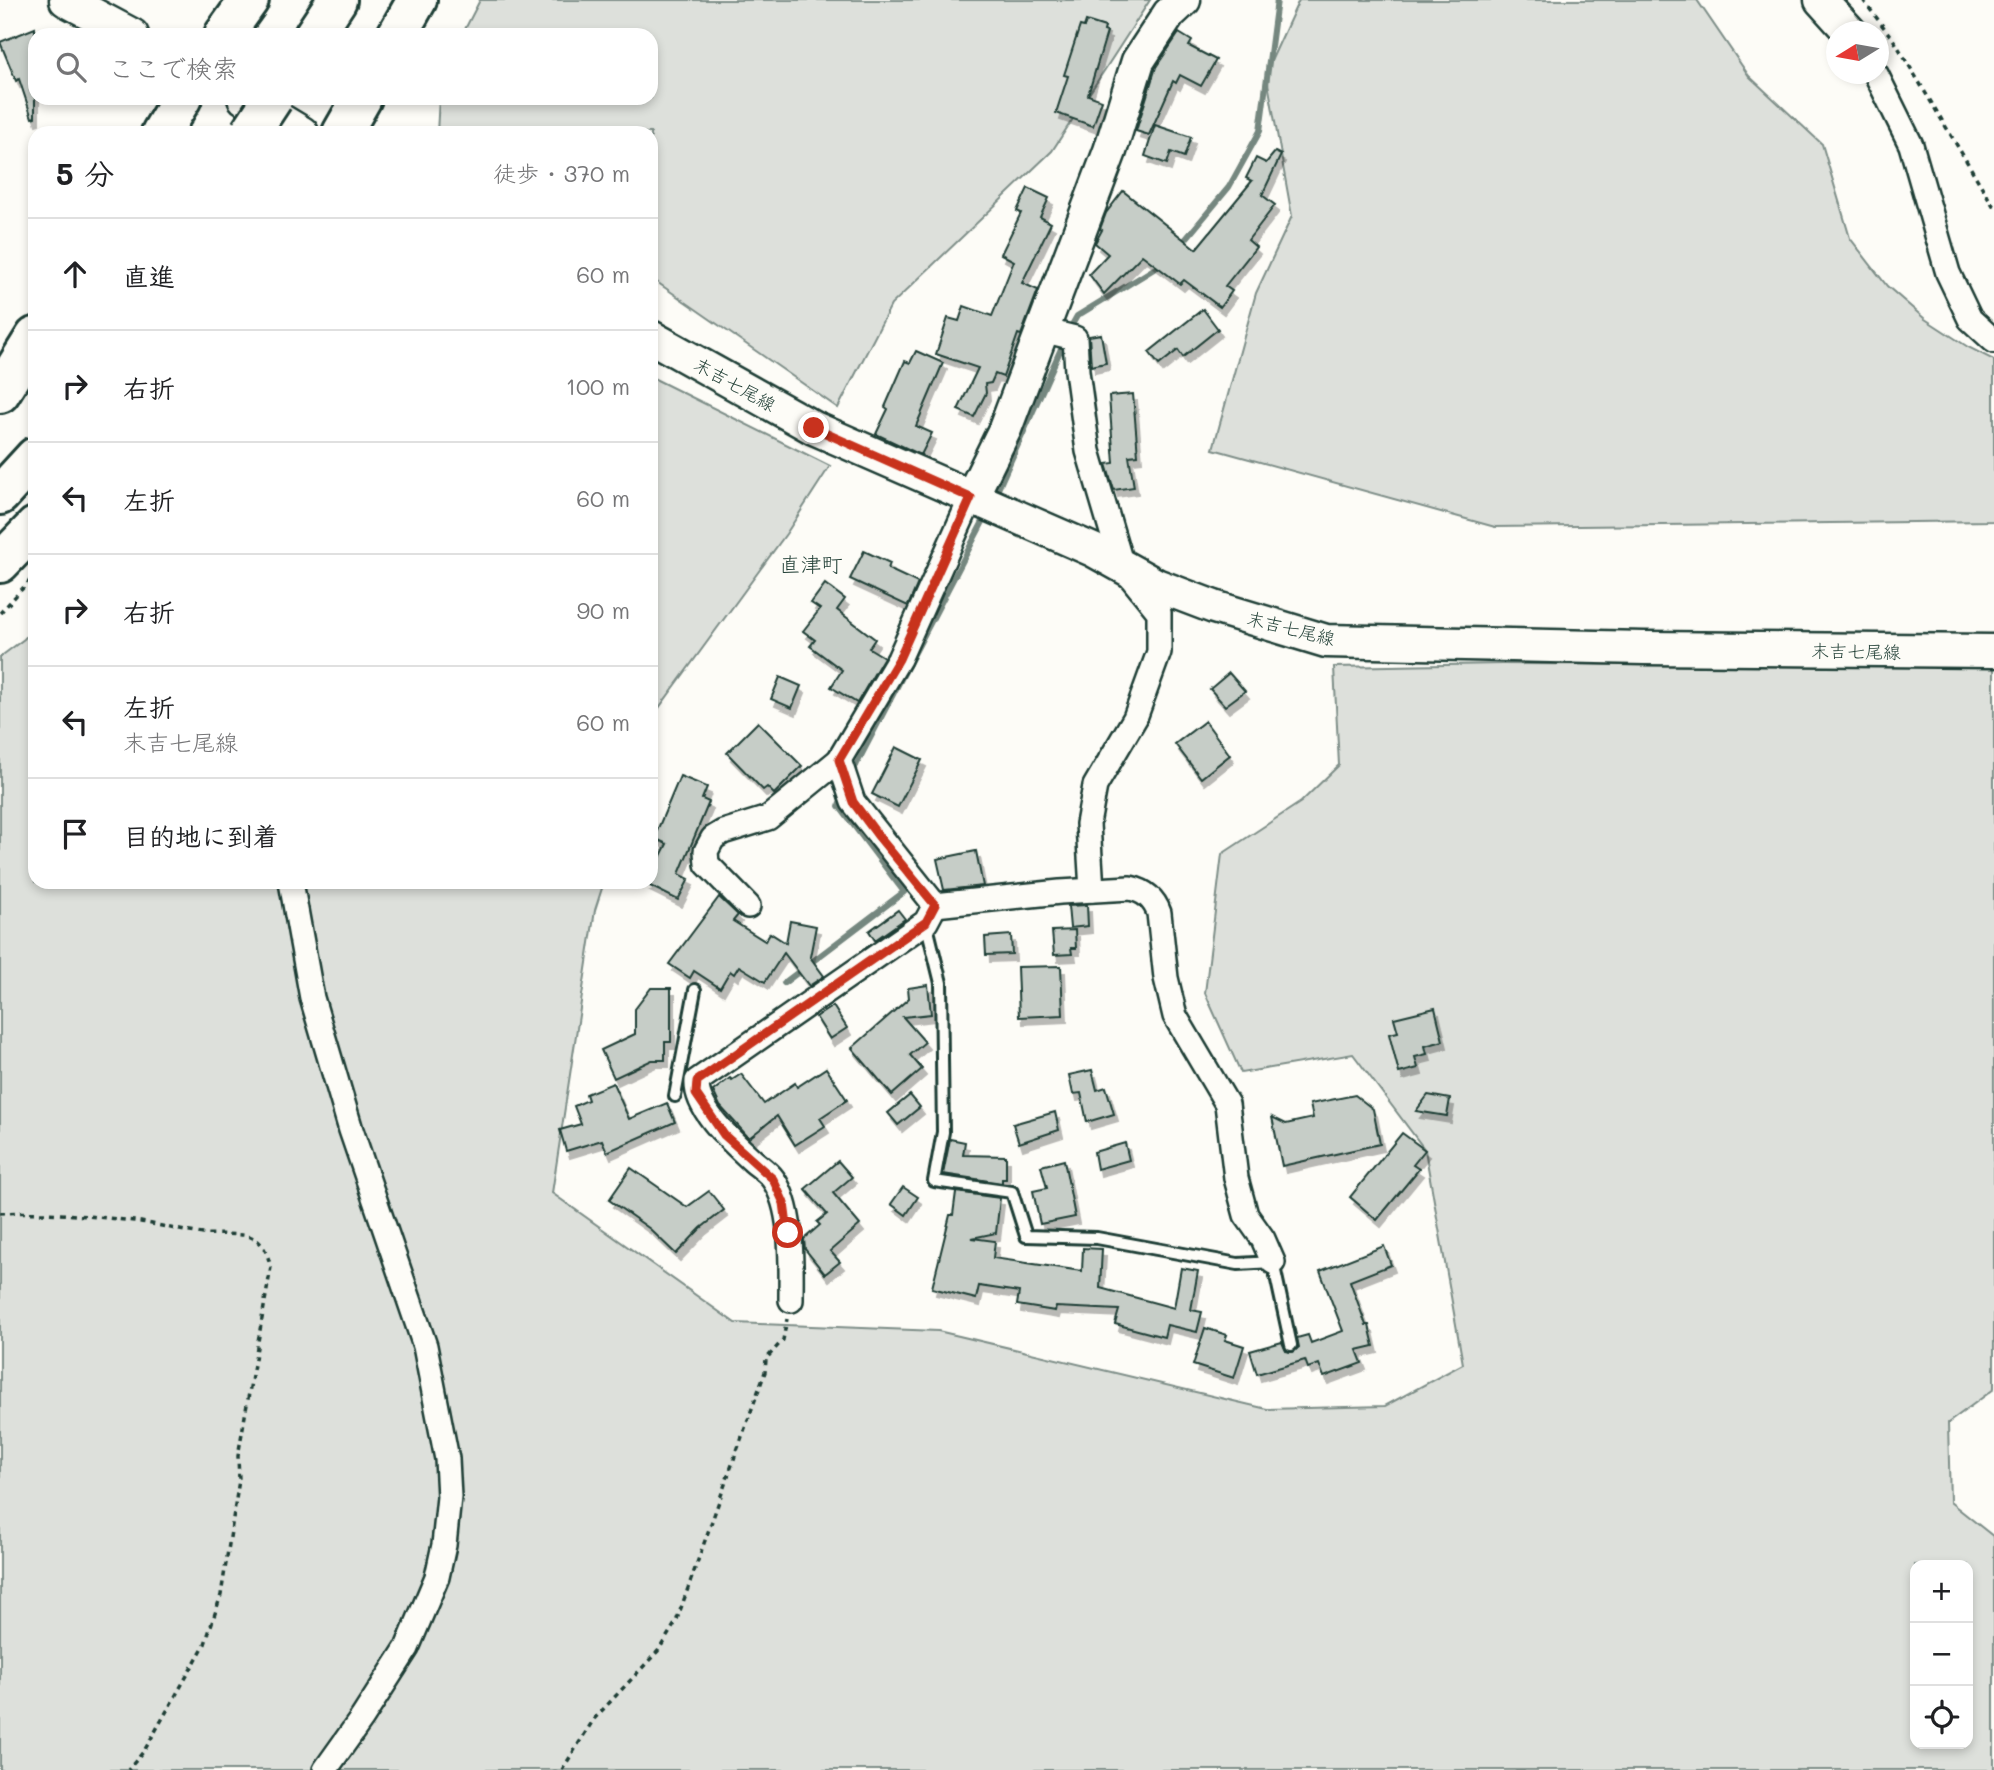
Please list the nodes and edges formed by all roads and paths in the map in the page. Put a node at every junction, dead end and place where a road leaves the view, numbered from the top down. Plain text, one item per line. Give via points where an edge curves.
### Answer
1 (66, 0) edge
2 (249, 0) edge
3 (337, 0) edge
4 (417, 0) edge
5 (1184, 0) edge
6 (1821, 0) edge
7 (1863, 0) edge
8 (1840, 21) edge
9 (119, 28) edge
10 (230, 28) edge
11 (319, 28) edge
12 (401, 28) edge
13 (1881, 84) edge
14 (178, 105) edge
15 (256, 105) edge
16 (268, 105) edge
17 (358, 105) edge
18 (165, 126) edge
19 (255, 126) edge
20 (290, 126) edge
21 (346, 126) edge
22 (1994, 207) edge
23 (1042, 330) junction
24 (658, 341) edge
25 (1994, 341) edge
26 (28, 348) edge
27 (0, 393) edge
28 (28, 465) edge
29 (0, 495) edge
30 (971, 498) junction
31 (28, 534) edge
32 (0, 563) edge
33 (1122, 566) junction
34 (28, 583) edge
35 (0, 613) edge
36 (1994, 651) edge
37 (839, 760) junction
38 (292, 889) edge
39 (1092, 890) junction
40 (748, 906) dead end
41 (930, 914) junction
42 (695, 990) dead end
43 (697, 1081) junction
44 (0, 1213) edge
45 (1273, 1262) junction
46 (791, 1300) joint
47 (1291, 1345) dead end
48 (128, 1770) edge
49 (325, 1770) edge
50 (562, 1770) edge

1 - 9 main road
2 - 10 highway
3 - 11 highway
4 - 12 highway
5 - 23 main road via 1169,14 1138,61 1110,151
6 - 8 main road
7 - 22 path via 1895,42
13 - 25 street via 1911,145 1948,274 1970,319
14 - 18 highway
15 - 20 main road
16 - 19 highway, bridge
17 - 21 highway
23 - 30 main road via 1005,429
23 - 33 street via 1075,338 1088,451
24 - 30 main road, 末吉七尾線 via 814,428
26 - 27 highway
28 - 29 highway
30 - 33 main road, 末吉七尾線
30 - 37 street via 899,659
31 - 32 highway
33 - 36 main road, 末吉七尾線 via 1156,585 1214,607 1326,641
33 - 39 street via 1159,612 1159,652 1135,718 1095,786 1088,824
34 - 35 path
37 - 40 street via 768,818 713,838 706,851 707,864
37 - 41 street via 853,802
38 - 49 street via 312,998 351,1130 425,1346 447,1459 449,1497 436,1577 407,1648
39 - 41 street
39 - 45 street via 1137,889 1156,904 1175,1016 1227,1104 1246,1215
41 - 43 street
41 - 45 lane via 941,983 943,1132 934,1181 1012,1192 1026,1236 1097,1238 1238,1264
42 - 43 lane via 675,1096
43 - 46 street via 696,1094 724,1135 773,1179 784,1203
44 - 48 path via 35,1211 252,1237 266,1248 271,1267 238,1456 239,1480 221,1595 205,1644 144,1751
45 - 47 lane
46 - 50 path via 783,1340 766,1359 676,1622 658,1651 594,1719

